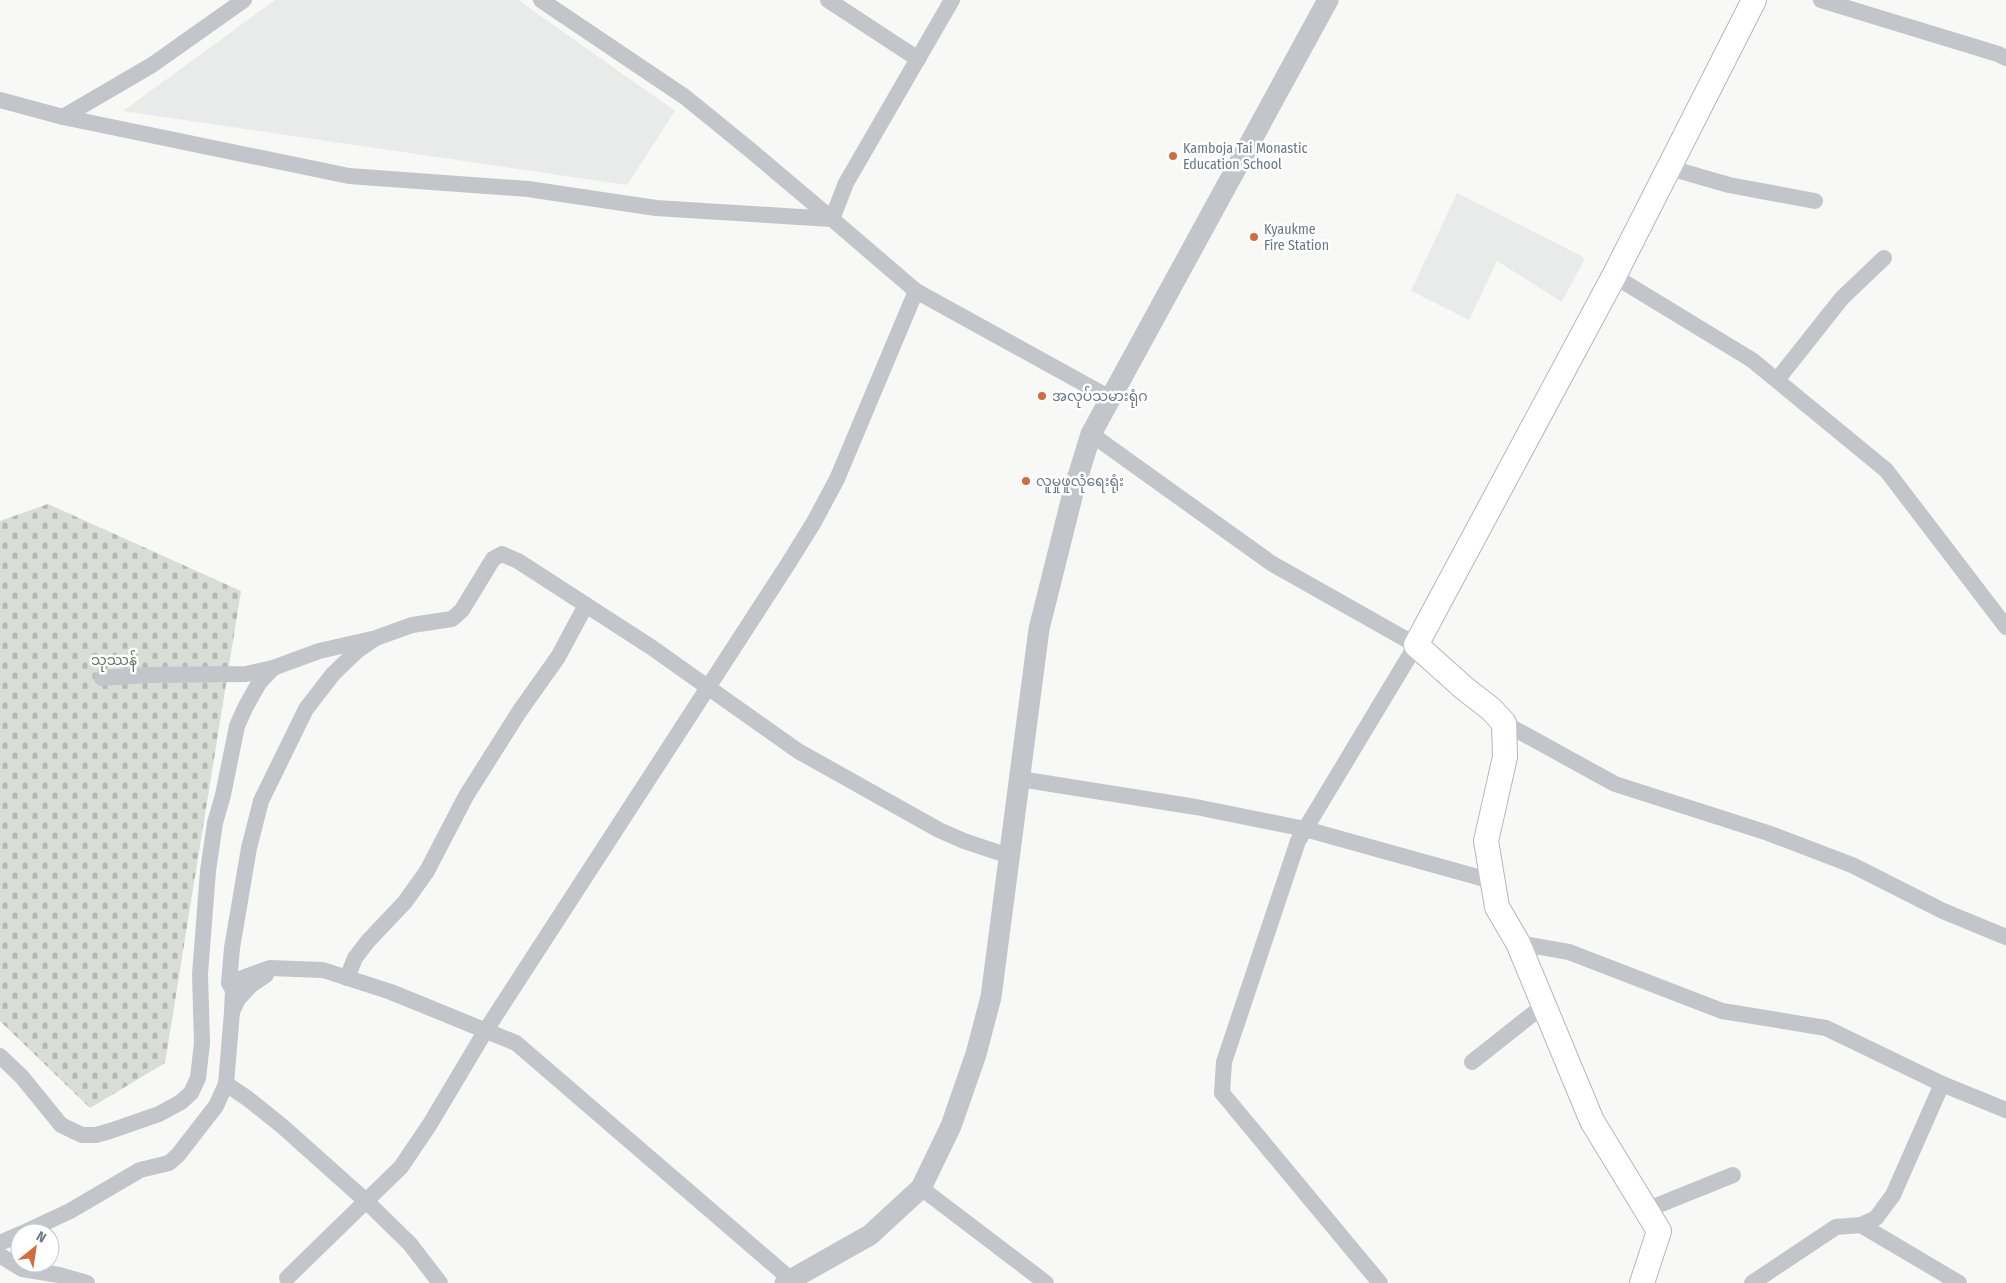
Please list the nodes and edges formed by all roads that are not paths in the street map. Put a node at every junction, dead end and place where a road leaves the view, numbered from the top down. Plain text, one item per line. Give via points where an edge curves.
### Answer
1 (244, 0) edge
2 (541, 0) edge
3 (828, 0) edge
4 (952, 0) edge
5 (1328, 0) edge
6 (1754, 0) edge
7 (1820, 0) edge
8 (2006, 58) edge
9 (918, 59) junction
10 (0, 100) edge
11 (63, 117) junction
12 (1670, 168) junction
13 (1815, 201) dead end
14 (832, 219) junction
15 (1884, 258) dead end
16 (1614, 276) junction
17 (916, 290) junction
18 (1776, 380) junction
19 (1110, 398) junction
20 (1091, 434) junction
21 (586, 605) junction
22 (2006, 627) edge
23 (376, 638) junction
24 (1416, 645) junction
25 (273, 668) junction
26 (102, 678) dead end
27 (708, 688) junction
28 (1504, 723) junction
29 (1020, 779) junction
30 (1305, 829) junction
31 (1009, 856) junction
32 (1492, 881) junction
33 (2006, 937) edge
34 (1518, 943) junction
35 (275, 968) junction
36 (347, 978) junction
37 (229, 983) junction
38 (1544, 1005) junction
39 (232, 1012) junction
40 (486, 1030) junction
41 (0, 1056) edge
42 (1472, 1062) dead end
43 (226, 1084) junction
44 (1942, 1084) junction
45 (2006, 1110) edge
46 (1733, 1175) dead end
47 (921, 1188) junction
48 (366, 1201) junction
49 (1646, 1210) junction
50 (44, 1223) edge
51 (1861, 1225) junction
52 (10, 1242) edge
53 (0, 1250) edge
54 (287, 1278) dead end
55 (791, 1282) edge
56 (87, 1283) edge
57 (440, 1283) edge
58 (1046, 1283) edge
59 (1380, 1283) edge
60 (1642, 1283) edge
61 (1752, 1283) edge
62 (1959, 1283) edge

1 - 11 street via 152,64
2 - 14 street via 685,97
3 - 9 street
4 - 9 street
5 - 19 street
6 - 12 main road
7 - 8 street
9 - 14 street via 846,182
10 - 11 street
11 - 14 street via 349,176 528,190 656,208
12 - 13 street via 1729,186
12 - 16 main road
14 - 17 street
15 - 18 street via 1842,298
16 - 18 street via 1752,360
16 - 24 main road
17 - 19 street
17 - 27 street via 837,479 814,522
18 - 22 street via 1886,470
19 - 20 street
20 - 24 street via 1271,563
20 - 29 street via 1039,629
21 - 23 street via 502,554 493,559 462,610 452,619 412,625
21 - 27 street
21 - 36 street via 558,657 466,796 427,871 405,902 355,958
23 - 25 street via 319,650
23 - 37 street via 333,674 306,709 261,801 241,893
24 - 28 main road
24 - 30 street
25 - 26 street via 246,674
25 - 41 street via 244,708 237,726 214,822 200,974 202,1043 198,1078 191,1093 159,1114 96,1135 82,1135 61,1125 22,1077
27 - 31 street via 798,751 930,825
27 - 40 street
28 - 32 main road via 1505,757 1486,841
28 - 33 street via 1615,784 1768,833 1852,865 1943,911
29 - 30 street via 1196,807
29 - 31 street
30 - 32 street
30 - 59 street via 1298,841 1224,1062 1222,1093
31 - 47 street via 991,997 976,1054 951,1126
32 - 34 main road via 1497,907
34 - 38 main road
34 - 44 street via 1569,952 1722,1011 1826,1028
35 - 36 street via 323,970
35 - 37 street
35 - 39 street via 250,986
36 - 40 street
37 - 39 street
38 - 42 street
38 - 49 main road via 1592,1121
39 - 43 street
40 - 48 street via 401,1167
40 - 55 street via 516,1043
43 - 48 street via 282,1126
43 - 50 street via 216,1106 170,1163 140,1170
44 - 45 street
44 - 51 street via 1892,1195 1876,1218
46 - 49 street
47 - 55 street via 870,1235
47 - 58 street
48 - 54 street
48 - 57 street via 410,1244
49 - 60 main road via 1659,1231
51 - 61 street via 1836,1227
51 - 62 street
52 - 53 street
53 - 56 street via 22,1269

